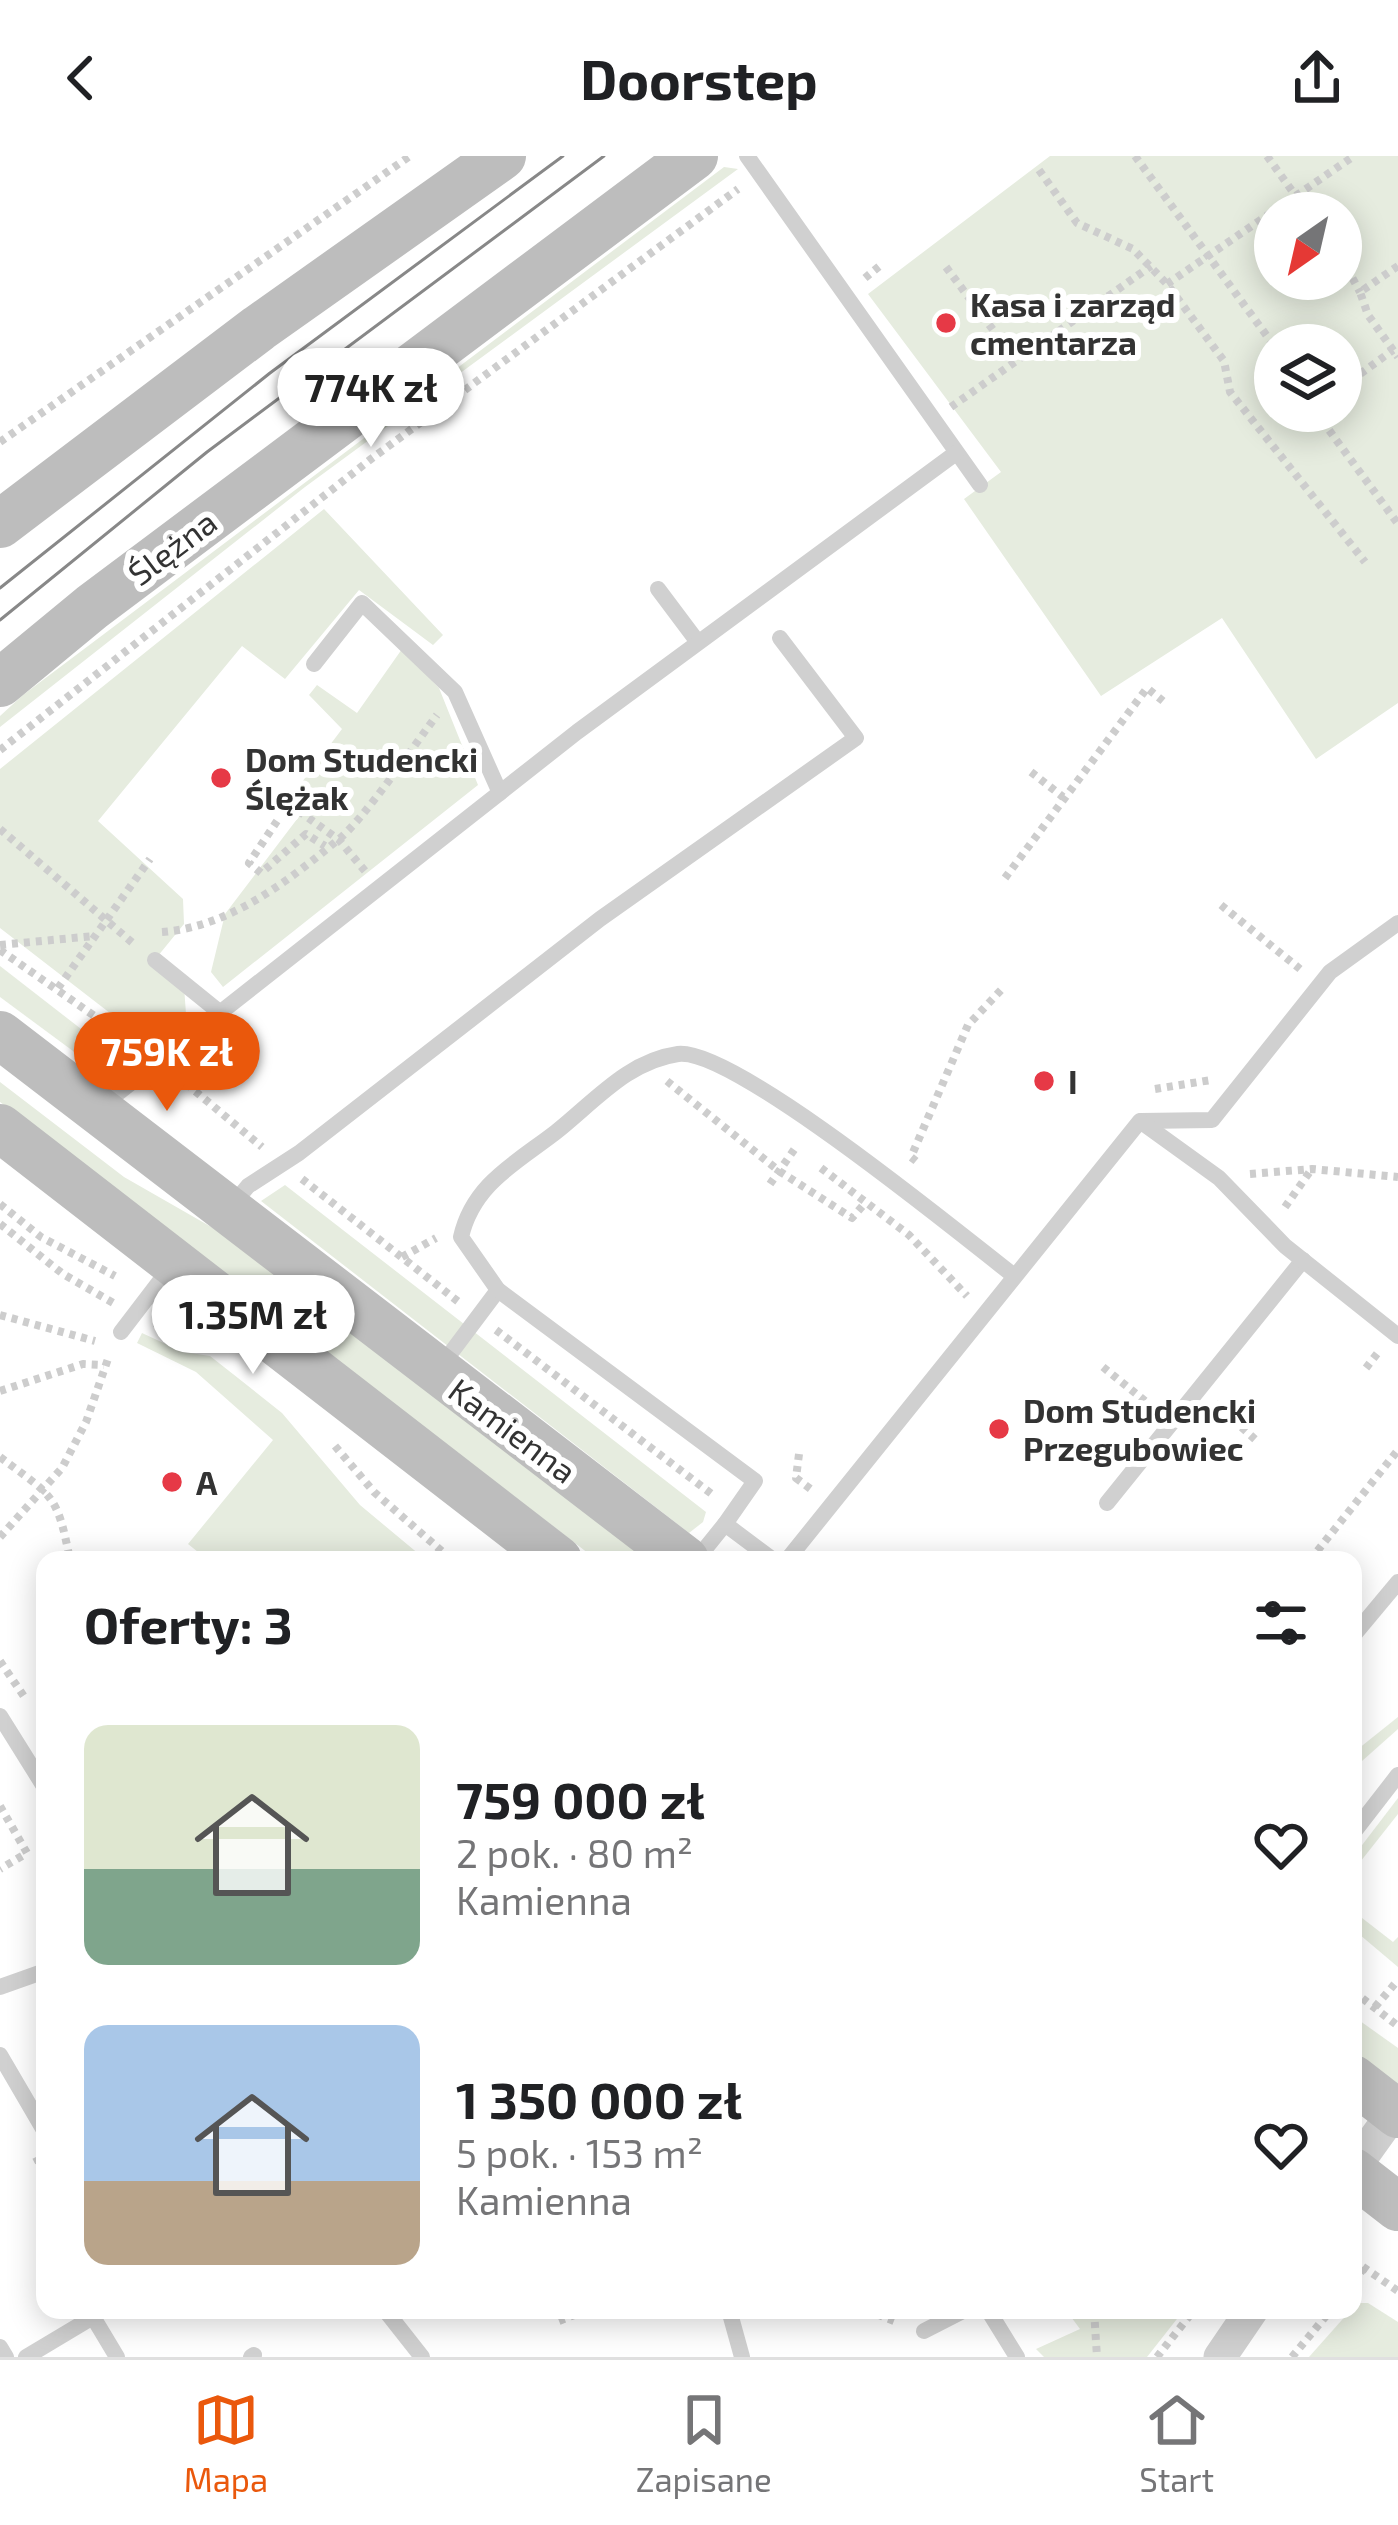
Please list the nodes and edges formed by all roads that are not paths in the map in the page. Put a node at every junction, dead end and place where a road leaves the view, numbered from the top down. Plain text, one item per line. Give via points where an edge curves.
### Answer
1 (502, 156) edge
2 (694, 156) edge
3 (747, 156) edge
4 (956, 453) junction
5 (980, 485) dead end
6 (0, 524) edge
7 (658, 589) dead end
8 (780, 638) dead end
9 (698, 641) junction
10 (314, 664) dead end
11 (0, 683) edge
12 (500, 793) junction
13 (1398, 923) edge
14 (155, 960) road end
15 (218, 1011) junction
16 (0, 1035) edge
17 (96, 1111) junction
18 (1140, 1121) junction
19 (0, 1128) edge
20 (229, 1209) junction
21 (1303, 1261) junction
22 (1013, 1276) junction
23 (161, 1280) junction
24 (498, 1290) junction
25 (122, 1331) dead end
26 (1398, 1336) edge
27 (437, 1371) junction
28 (1107, 1503) dead end
29 (730, 1517) junction
30 (545, 1551) edge
31 (673, 1551) edge
32 (703, 1551) edge
33 (764, 1551) edge
34 (794, 1551) edge
35 (1398, 1582) edge
36 (1362, 1625) edge
37 (0, 1716) edge
38 (36, 1774) edge
39 (1398, 1775) edge
40 (1362, 1820) edge
41 (36, 1974) edge
42 (0, 1987) edge
43 (0, 2056) edge
44 (1362, 2086) edge
45 (1396, 2113) edge
46 (36, 2117) edge
47 (1362, 2158) edge
48 (1362, 2177) edge
49 (1398, 2206) edge
50 (86, 2319) edge
51 (99, 2319) edge
52 (392, 2319) edge
53 (731, 2319) edge
54 (947, 2319) edge
55 (994, 2319) edge
56 (1246, 2319) edge
57 (924, 2331) dead end
58 (0, 2347) edge
59 (6, 2357) edge
60 (26, 2357) edge
61 (117, 2357) edge
62 (422, 2357) edge
63 (742, 2357) edge
64 (1017, 2357) edge
65 (1220, 2357) edge

1 - 6 street
2 - 11 street, Ślężna
3 - 4 lane
4 - 5 lane
4 - 9 lane
7 - 9 lane
8 - 20 lane via 856,738 600,919 248,1186
9 - 12 lane
10 - 12 lane via 362,602 455,692
12 - 15 lane
13 - 18 lane via 1330,972 1211,1120
14 - 15 lane
15 - 17 lane
16 - 17 street, Kamienna
17 - 20 street, Kamienna
18 - 21 lane via 1219,1178
18 - 22 lane
19 - 23 street
20 - 27 street, Kamienna
21 - 26 lane
21 - 28 lane
22 - 24 lane via 776,1097 704,1056 683,1053 643,1062 487,1184 467,1210 461,1237
22 - 34 lane
23 - 25 lane
23 - 30 street
24 - 27 lane
24 - 29 lane via 755,1481
27 - 31 street, Kamienna
29 - 32 lane
29 - 33 lane
35 - 36 lane
37 - 38 lane
39 - 40 lane
41 - 42 lane
43 - 46 lane
44 - 45 street
45 - 47 street
48 - 49 street
50 - 60 lane
51 - 61 lane
52 - 62 lane
53 - 63 lane
54 - 57 lane
55 - 64 lane
56 - 65 street
58 - 59 lane

